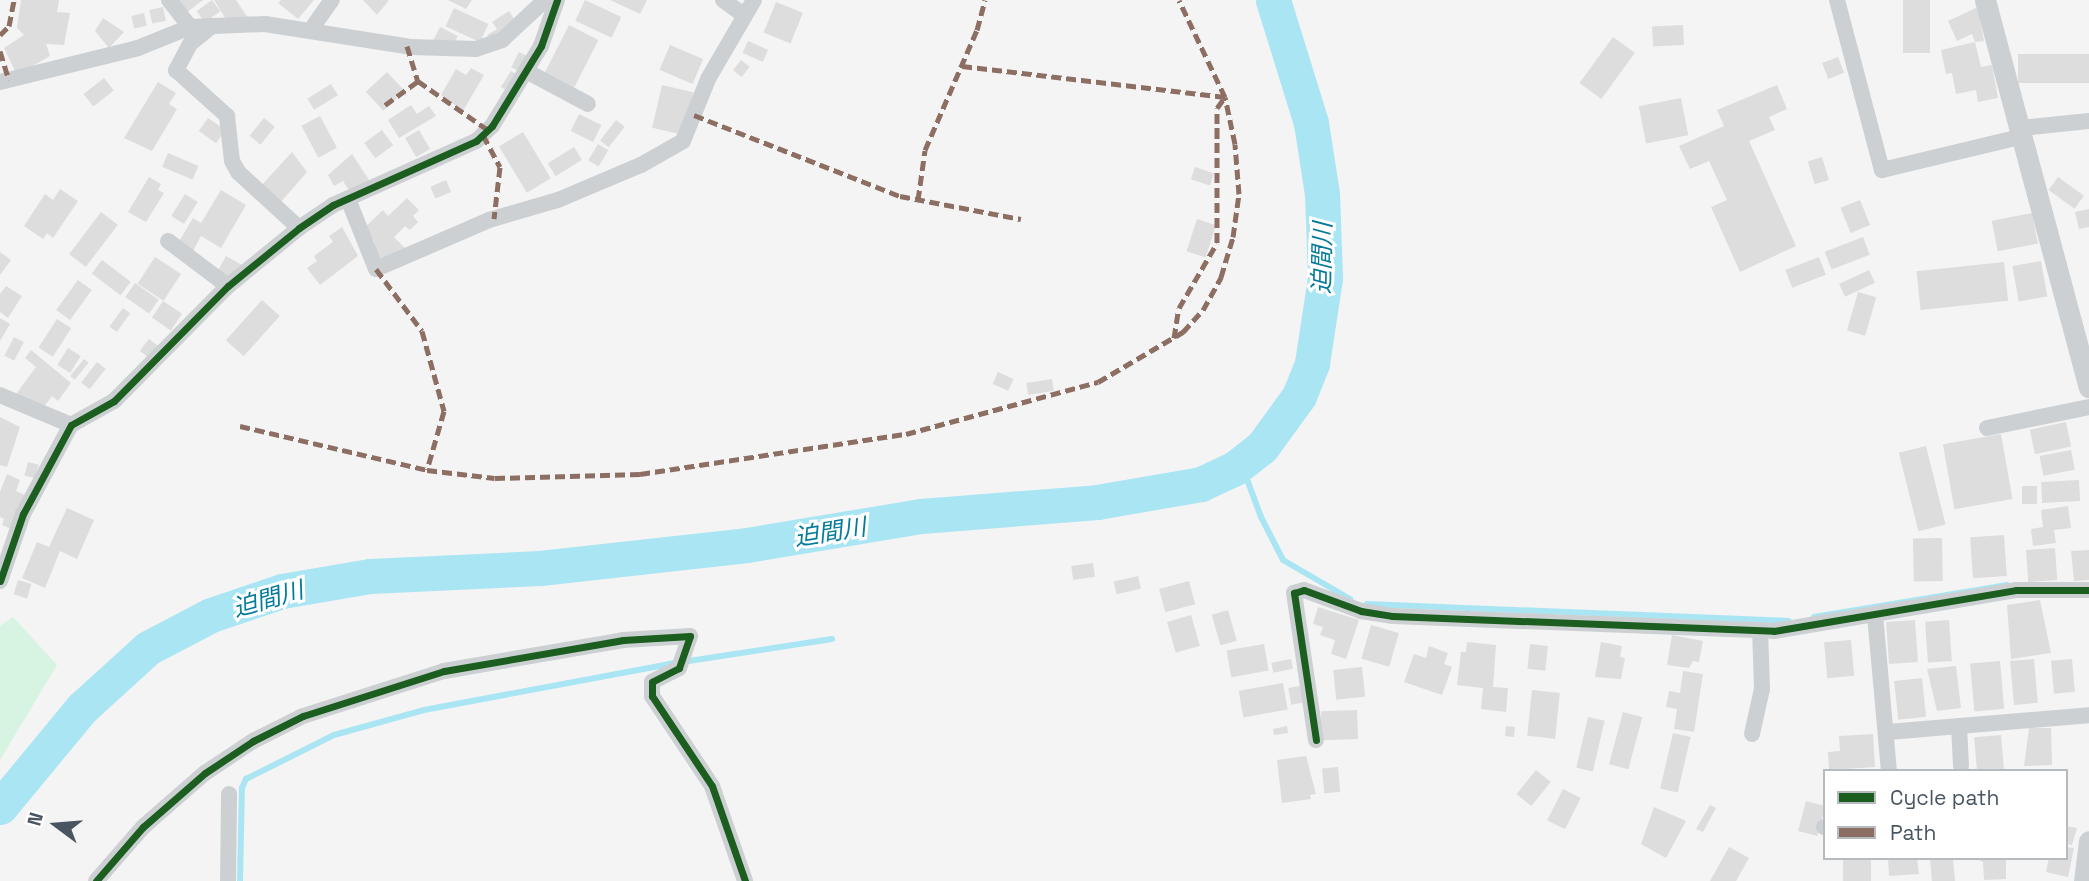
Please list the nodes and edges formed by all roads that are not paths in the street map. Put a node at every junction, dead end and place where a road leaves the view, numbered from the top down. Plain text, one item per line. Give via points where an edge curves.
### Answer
1 (169, 0) edge
2 (332, 0) edge
3 (545, 0) edge
4 (557, 0) edge
5 (723, 0) edge
6 (754, 0) edge
7 (1837, 0) edge
8 (1984, 0) edge
9 (744, 15) junction
10 (212, 26) junction
11 (190, 27) junction
12 (310, 31) junction
13 (526, 71) junction
14 (0, 82) edge
15 (588, 104) dead end
16 (2089, 121) edge
17 (2022, 132) junction
18 (348, 199) junction
19 (299, 228) junction
20 (168, 241) dead end
21 (228, 286) junction
22 (2089, 387) edge
23 (0, 395) edge
24 (2089, 407) edge
25 (71, 425) junction
26 (1987, 428) dead end
27 (0, 581) edge
28 (2089, 590) edge
29 (1875, 615) junction
30 (1760, 630) junction
31 (2089, 715) edge
32 (1959, 726) junction
33 (1888, 732) junction
34 (1752, 734) dead end
35 (1316, 740) dead end
36 (1961, 766) dead end
37 (1889, 769) edge
38 (229, 794) dead end
39 (2089, 841) edge
40 (96, 881) edge
41 (228, 881) edge
42 (745, 881) edge
43 (2084, 881) edge

1 - 11 street
2 - 12 street
3 - 12 street via 502,40 476,48 412,47
4 - 13 street via 541,46
5 - 9 street
6 - 9 street
7 - 17 street via 1882,170
8 - 17 street
9 - 18 street via 708,79 683,141 641,165 558,200 489,220 376,269
10 - 11 street
10 - 12 street via 265,24
10 - 19 street via 190,44 176,71 227,116 232,161 239,172
11 - 14 street via 138,48
13 - 15 street
13 - 18 street via 492,126 476,141
16 - 17 street
17 - 22 street
18 - 19 street
19 - 21 street
20 - 21 street
21 - 25 street via 114,401
23 - 25 street
24 - 26 street
25 - 27 street via 23,514
28 - 29 street via 2016,590
29 - 30 street via 1788,631
29 - 33 street
30 - 34 street via 1762,689
30 - 35 street via 1411,618 1361,611 1304,590 1294,593
31 - 32 street
32 - 33 street
32 - 36 street
33 - 37 street
38 - 41 street
39 - 43 street
40 - 42 street via 143,827 205,773 253,741 323,707 444,671 623,640 690,636 679,668 652,682 652,696 712,786

